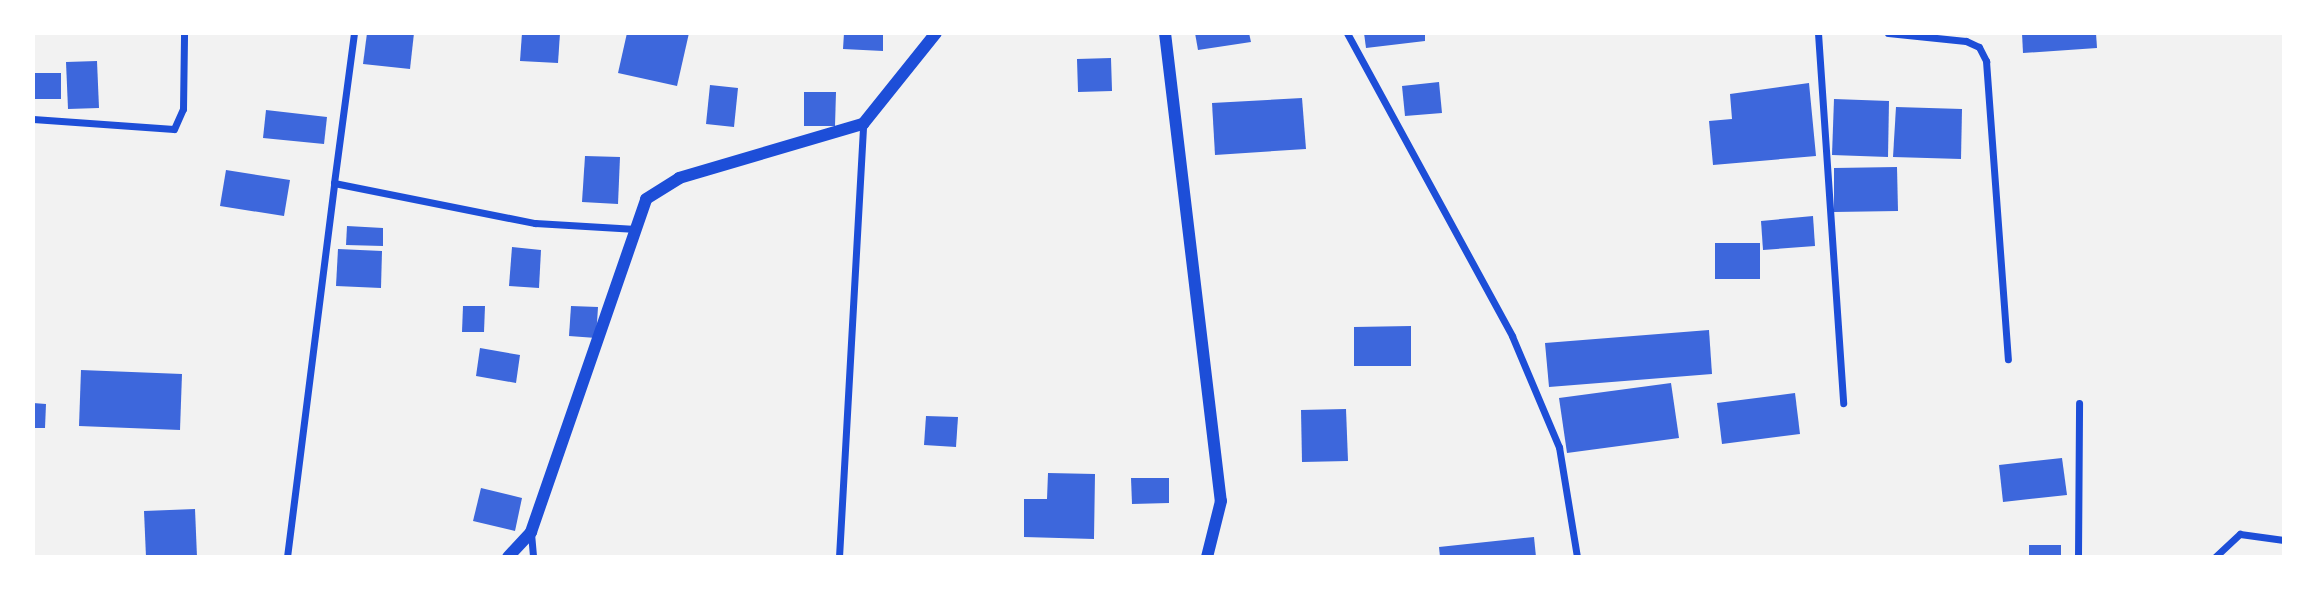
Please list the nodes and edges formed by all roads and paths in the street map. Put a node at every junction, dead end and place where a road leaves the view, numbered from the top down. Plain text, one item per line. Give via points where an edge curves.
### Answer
1 (184, 33) edge
2 (354, 33) edge
3 (936, 33) edge
4 (1165, 33) edge
5 (1347, 33) edge
6 (1818, 33) edge
7 (1888, 33) edge
8 (33, 119) edge
9 (863, 124) junction
10 (334, 183) junction
11 (637, 229) junction
12 (2008, 359) dead end
13 (1843, 403) dead end
14 (2079, 403) dead end
15 (531, 532) junction
16 (2284, 540) edge
17 (287, 557) edge
18 (508, 557) edge
19 (533, 557) edge
20 (839, 557) edge
21 (1207, 557) edge
22 (1577, 557) edge
23 (2078, 557) edge
24 (2215, 557) edge

1 - 8 street via 183,109 174,129
2 - 10 street
3 - 9 street
4 - 21 street via 1221,501
5 - 22 street via 1512,336 1559,447
6 - 13 street
7 - 12 street via 1966,41 1979,47 1986,61
9 - 11 street via 679,178 646,199
9 - 20 street
10 - 11 street via 535,223
10 - 17 street
11 - 15 street
14 - 23 street
15 - 18 street
15 - 19 street
16 - 24 street via 2240,534

